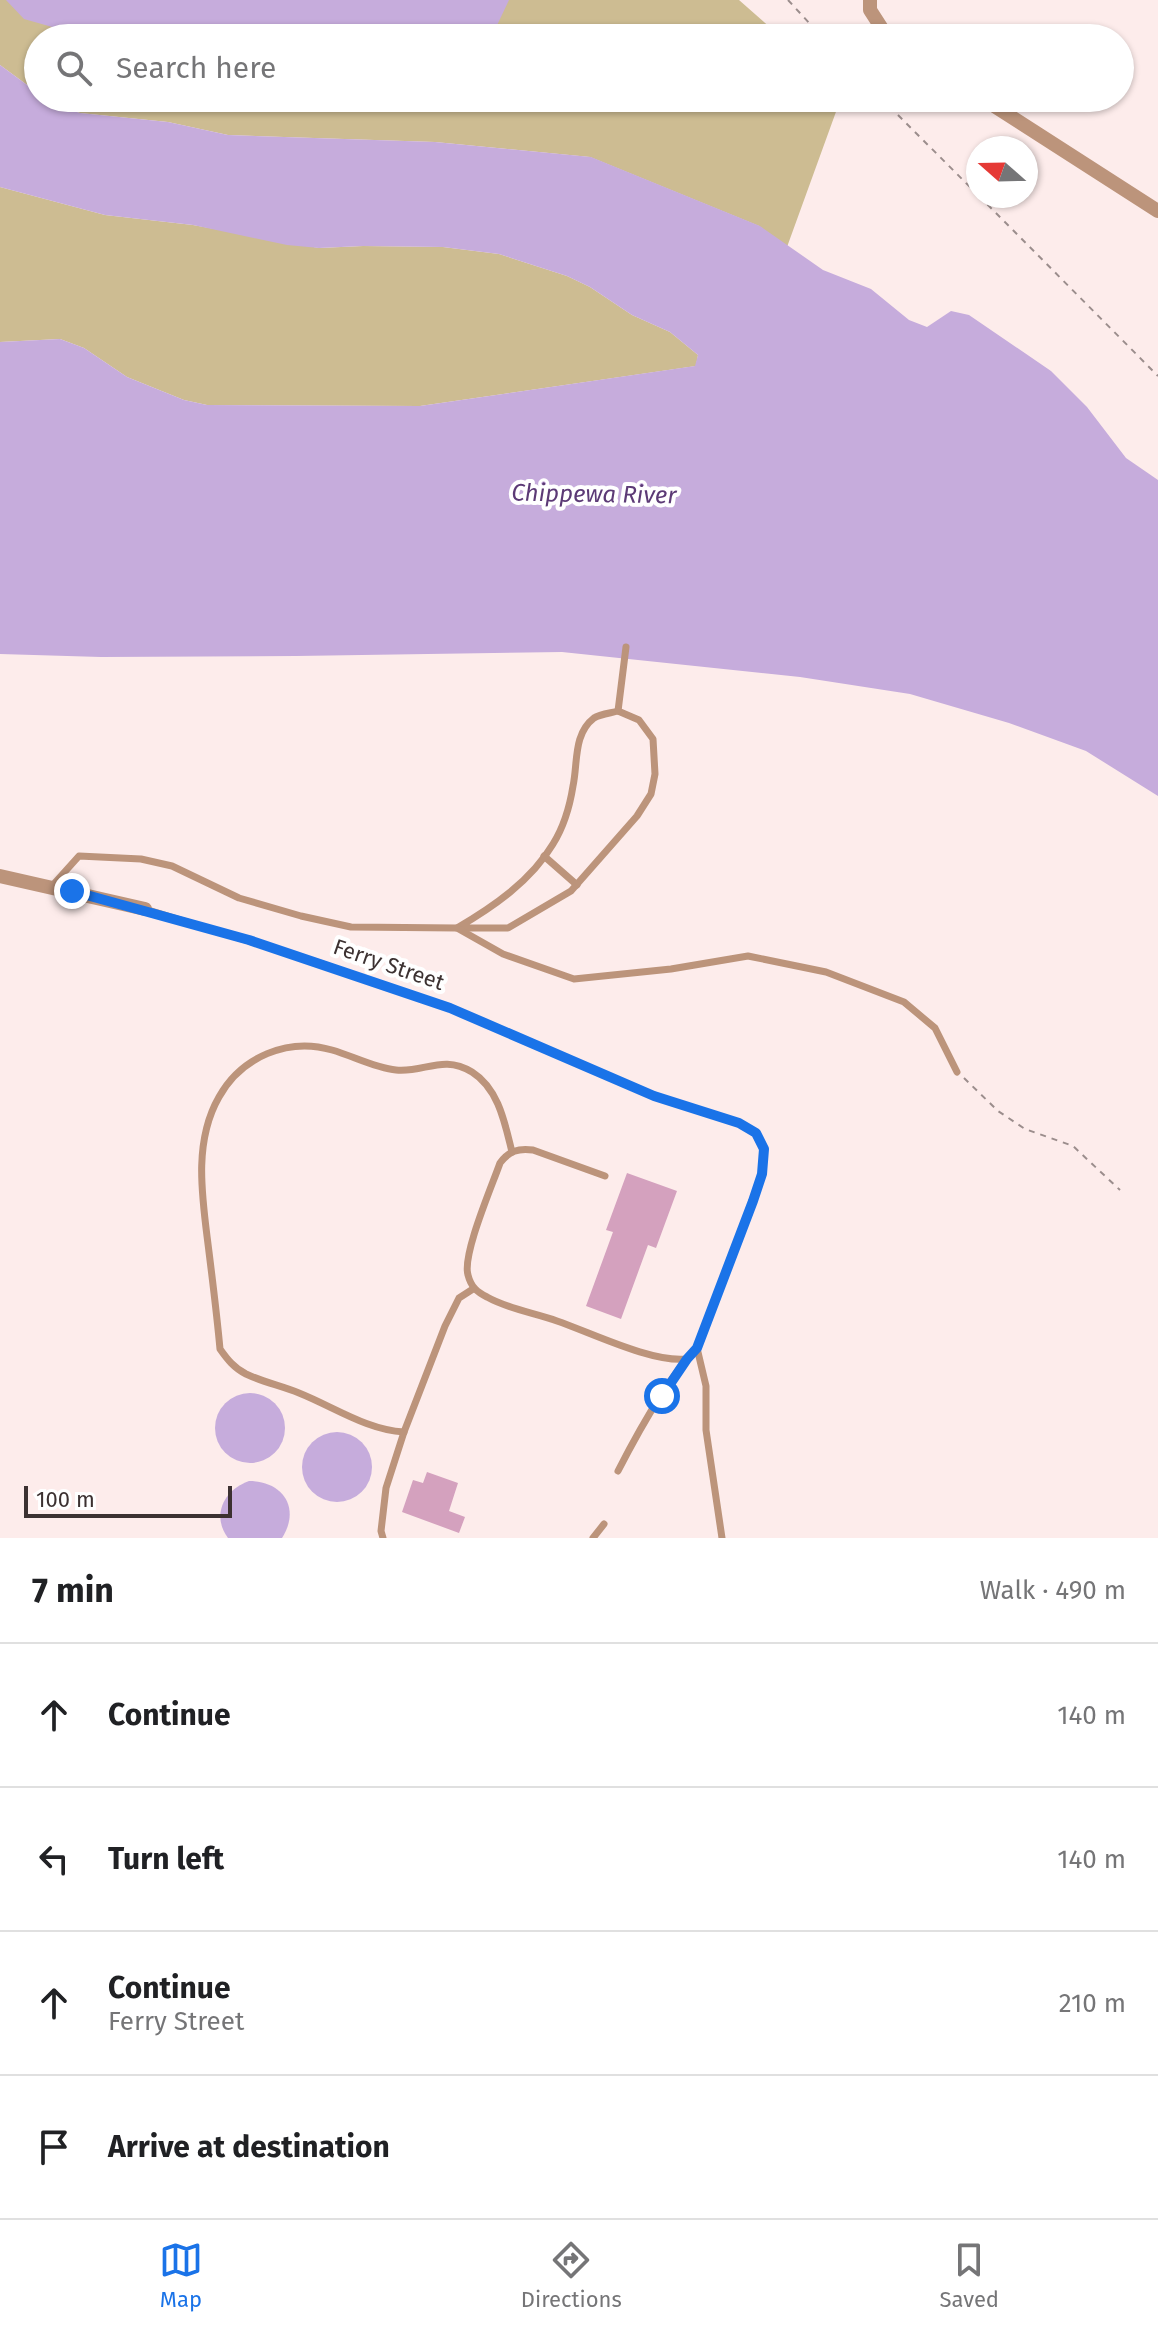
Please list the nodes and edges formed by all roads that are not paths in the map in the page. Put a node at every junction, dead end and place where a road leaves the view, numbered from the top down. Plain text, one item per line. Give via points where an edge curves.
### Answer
1 (870, 0) edge
2 (879, 24) edge
3 (1004, 112) edge
4 (1158, 211) edge
5 (626, 647) dead end
6 (618, 711) junction
7 (544, 856) junction
8 (0, 876) edge
9 (577, 885) junction
10 (52, 886) junction
11 (145, 909) joint
12 (457, 928) junction
13 (957, 1072) road end
14 (512, 1152) junction
15 (605, 1176) dead end
16 (473, 1289) junction
17 (697, 1348) junction
18 (687, 1359) junction
19 (404, 1432) junction
20 (618, 1471) dead end
21 (604, 1524) dead end
22 (383, 1538) edge
23 (593, 1538) edge
24 (722, 1538) edge

1 - 2 street
3 - 4 street
5 - 6 lane
6 - 7 lane via 595,717 580,735 573,786 559,831
6 - 9 lane via 639,720 653,739 651,794
7 - 9 lane
7 - 12 lane via 508,893
8 - 10 street, Ferry Street
9 - 12 lane via 508,928
10 - 11 street, Ferry Street
10 - 12 lane via 79,856 141,859 172,866 239,898 314,919 351,927
11 - 17 lane, Ferry Street via 450,1008 654,1096 756,1133 764,1149 762,1174
12 - 13 lane via 503,954 574,979 748,956 826,972 904,1002 935,1028
14 - 15 lane via 533,1150
14 - 16 lane via 500,1163 469,1253 467,1272
14 - 19 lane via 501,1111 486,1083 472,1072 443,1063 390,1070 313,1046 263,1053 243,1066 219,1096 209,1119 202,1152 202,1197 220,1349 246,1374 386,1431
16 - 18 lane via 646,1353 673,1361
16 - 19 lane via 459,1298 445,1326
17 - 18 lane
17 - 24 lane
18 - 20 lane
19 - 22 lane via 386,1488
21 - 23 lane

